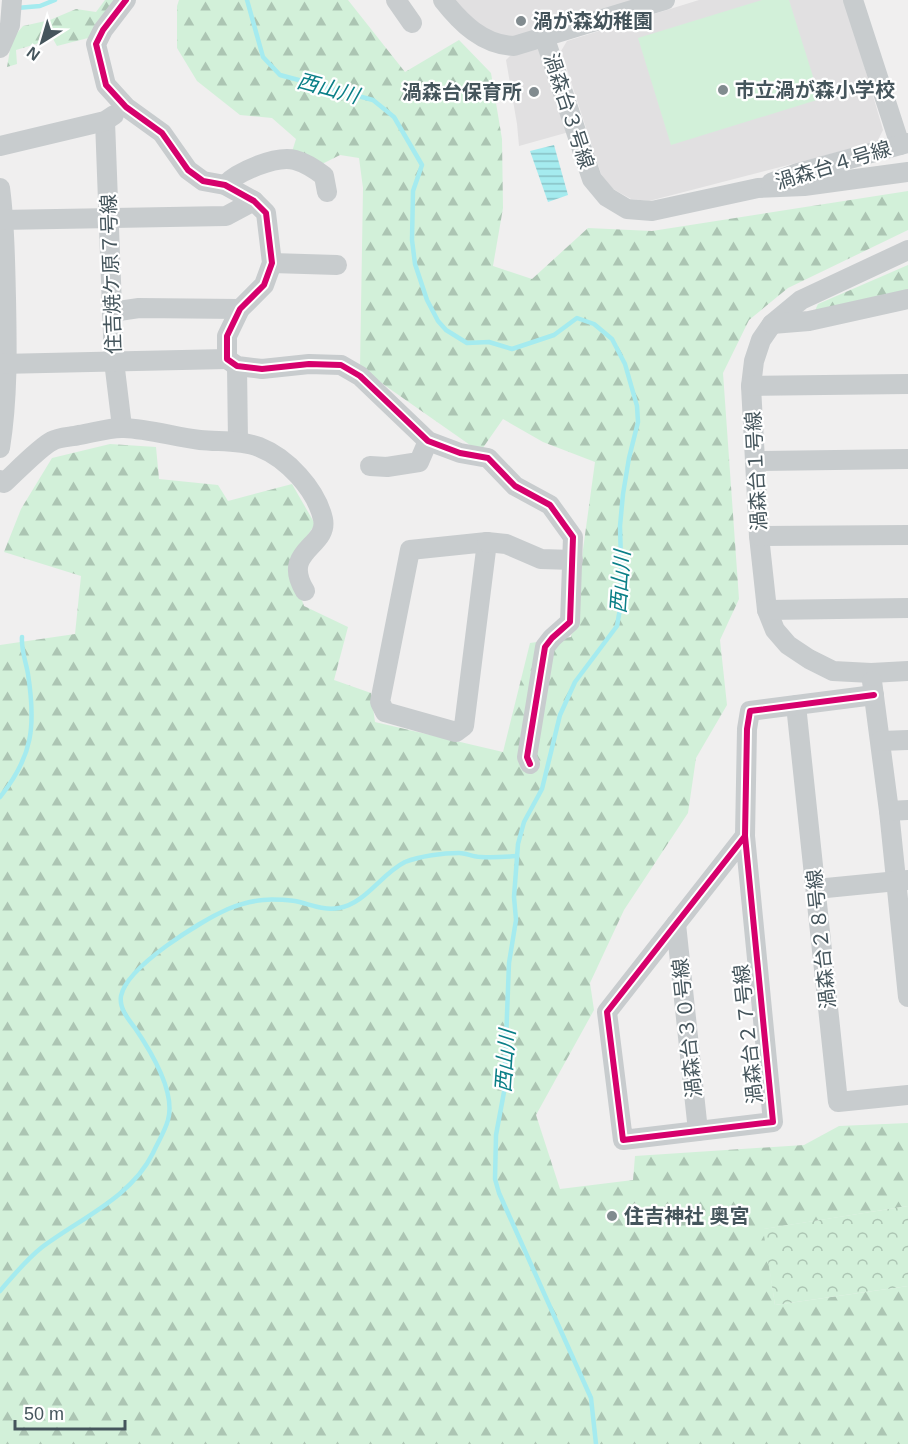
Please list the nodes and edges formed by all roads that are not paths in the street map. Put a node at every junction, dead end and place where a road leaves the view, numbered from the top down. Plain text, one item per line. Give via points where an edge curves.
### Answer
1 (12, 0) edge
2 (126, 0) edge
3 (443, 0) edge
4 (665, 0) edge
5 (853, 0) edge
6 (642, 3) edge
7 (544, 36) junction
8 (0, 48) edge
9 (126, 107) junction
10 (105, 121) junction
11 (904, 144) edge
12 (0, 146) edge
13 (908, 172) edge
14 (225, 185) junction
15 (0, 188) edge
16 (758, 188) junction
17 (327, 192) dead end
18 (254, 201) junction
19 (110, 218) junction
20 (2, 220) edge
21 (908, 250) edge
22 (272, 263) junction
23 (337, 265) dead end
24 (908, 299) edge
25 (240, 309) junction
26 (112, 312) junction
27 (772, 324) junction
28 (114, 361) junction
29 (232, 363) junction
30 (4, 364) edge
31 (908, 384) edge
32 (751, 386) junction
33 (122, 427) junction
34 (428, 441) junction
35 (238, 442) junction
36 (0, 448) edge
37 (908, 459) edge
38 (756, 461) junction
39 (370, 466) dead end
40 (0, 480) edge
41 (908, 535) edge
42 (759, 536) junction
43 (487, 542) junction
44 (573, 560) junction
45 (305, 591) dead end
46 (908, 608) edge
47 (767, 610) junction
48 (908, 671) edge
49 (871, 673) junction
50 (874, 695) junction
51 (796, 705) junction
52 (908, 740) edge
53 (881, 741) junction
54 (530, 764) dead end
55 (899, 811) edge
56 (745, 836) junction
57 (902, 880) edge
58 (816, 889) junction
59 (676, 924) junction
60 (906, 950) edge
61 (908, 997) edge
62 (908, 1095) edge
63 (698, 1131) junction

1 - 8 street via 10,25
2 - 9 street via 96,44 106,85
3 - 7 street via 458,19 500,45 513,46
4 - 6 street
5 - 11 street
6 - 7 street
7 - 16 street, 渦森台３号線 via 592,179 607,197 627,209 652,211
9 - 10 street
9 - 14 street via 162,134 188,170 203,181
10 - 12 street
10 - 19 street, 住吉焼ケ原７号線
11 - 16 street, 渦森台４号線
13 - 16 street, 渦森台３号線
14 - 17 street via 234,176 276,160 293,159 324,176
14 - 18 street
15 - 20 street
18 - 19 street via 226,216
18 - 22 street via 266,213
19 - 20 street
19 - 26 street, 住吉焼ケ原７号線
20 - 30 street
21 - 27 street, 渦森台１号線 via 801,300
22 - 23 street
22 - 25 street via 264,285
24 - 27 street via 809,321
25 - 26 street via 139,308
25 - 29 street via 227,336
26 - 28 street, 住吉焼ケ原７号線
27 - 32 street, 渦森台１号線 via 761,340
28 - 29 street
28 - 30 street
28 - 33 street, 住吉焼ケ原７号線
29 - 34 street via 262,369 340,365 360,376
29 - 35 street
30 - 36 street via 5,415
31 - 32 street
32 - 38 street, 渦森台１号線
33 - 35 street
33 - 40 street via 53,440 4,483
34 - 39 street via 419,462
34 - 44 street via 488,458 515,486 550,505 573,537
35 - 45 street via 274,454 299,474 313,497 323,521 321,533 297,565 298,580
37 - 38 street
38 - 42 street, 渦森台１号線
41 - 42 street
42 - 47 street, 渦森台１号線
43 - 43 street via 464,726 456,732 386,712 380,702 410,550
43 - 44 street via 506,544 541,559
44 - 54 street via 570,622 545,647 527,757
46 - 47 street
47 - 49 street, 渦森台１号線 via 775,630 809,659 833,671
48 - 49 street, 渦森台１号線
49 - 50 street
50 - 51 street, 渦森台２７号線
50 - 53 street
51 - 56 street, 渦森台２７号線 via 750,711
51 - 58 street, 渦森台２８号線
52 - 53 street
53 - 55 street
55 - 57 street
56 - 59 street, 渦森台２７号線
56 - 63 street, 渦森台２７号線 via 773,1122
57 - 58 street
57 - 60 street
58 - 62 street, 渦森台２８号線 via 838,1102
59 - 63 street, 渦森台３０号線
59 - 63 street, 渦森台２７号線 via 607,1012 623,1140
60 - 61 street

